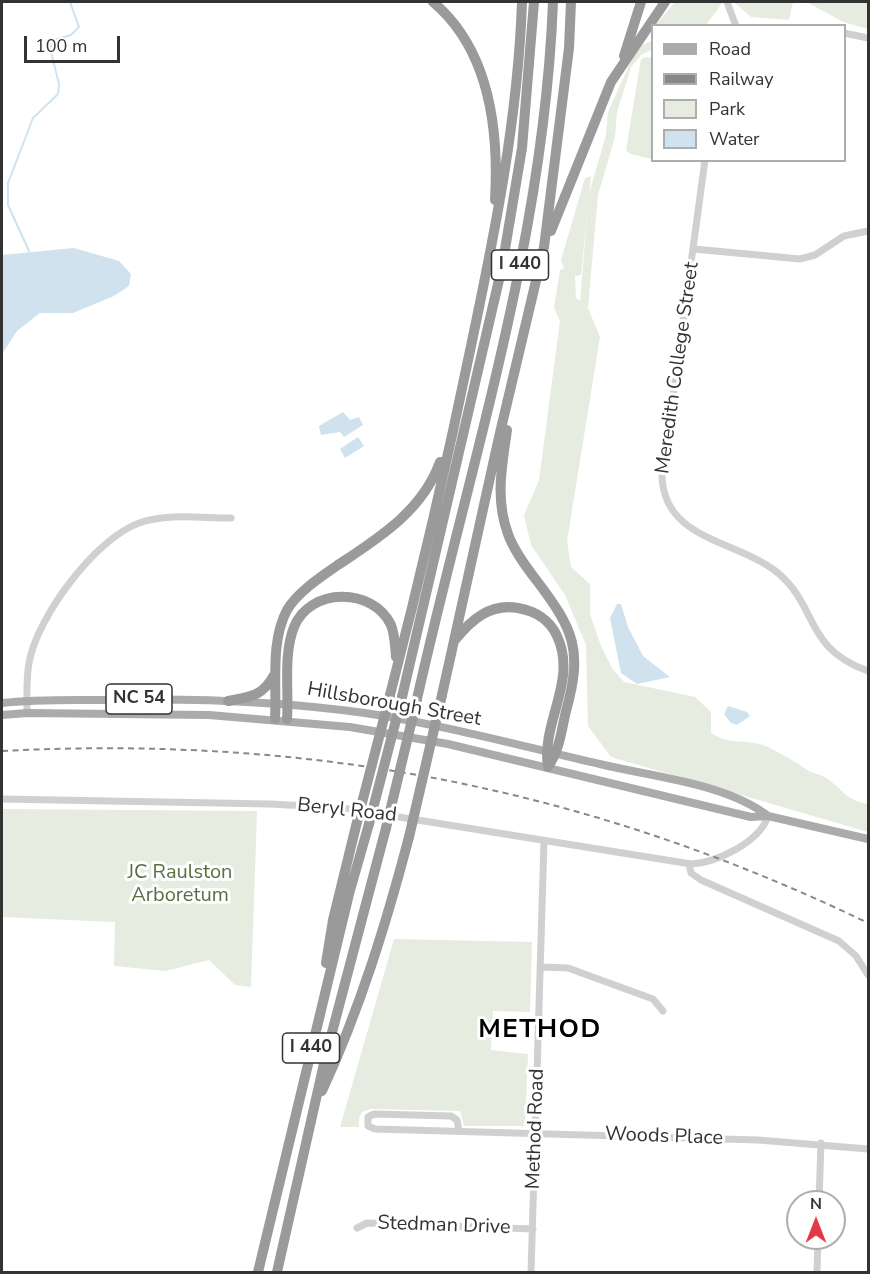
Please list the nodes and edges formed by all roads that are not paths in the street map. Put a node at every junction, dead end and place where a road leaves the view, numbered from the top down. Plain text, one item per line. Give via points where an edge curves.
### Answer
1 (522, 2) edge
2 (534, 2) edge
3 (553, 2) edge
4 (571, 2) edge
5 (641, 2) edge
6 (665, 2) edge
7 (727, 2) edge
8 (435, 3) edge
9 (735, 24) edge
10 (846, 33) edge
11 (868, 38) edge
12 (620, 68) junction
13 (705, 162) edge
14 (868, 231) edge
15 (493, 233) junction
16 (544, 247) junction
17 (694, 249) junction
18 (516, 375) junction
19 (455, 420) junction
20 (231, 518) dead end
21 (453, 642) junction
22 (397, 666) junction
23 (868, 672) edge
24 (274, 675) junction
25 (27, 700) junction
26 (228, 701) junction
27 (2, 703) edge
28 (276, 704) junction
29 (288, 704) junction
30 (27, 713) junction
31 (2, 715) edge
32 (275, 719) junction
33 (287, 719) junction
34 (551, 753) junction
35 (548, 767) junction
36 (2, 799) edge
37 (768, 816) junction
38 (868, 839) edge
39 (544, 841) junction
40 (689, 864) junction
41 (542, 967) junction
42 (868, 975) edge
43 (663, 1011) dead end
44 (317, 1026) junction
45 (313, 1110) junction
46 (459, 1131) junction
47 (536, 1133) junction
48 (821, 1143) junction
49 (868, 1149) edge
50 (819, 1190) edge
51 (357, 1228) dead end
52 (533, 1229) junction
53 (818, 1250) edge
54 (258, 1272) edge
55 (277, 1272) edge
56 (531, 1272) edge
57 (817, 1272) edge

1 - 15 highway via 509,152
2 - 44 highway, I 440, bridge via 522,148 502,267 402,697
3 - 45 highway, I 440, bridge via 545,120 507,331
4 - 16 highway via 569,48
5 - 12 highway
6 - 12 highway
7 - 9 street
8 - 15 highway via 459,32 481,73 491,109 498,158
10 - 11 street
12 - 16 highway via 599,107
13 - 17 street, Meredith College Street
14 - 17 street, Meredith College Street via 844,236 815,255 800,259
15 - 19 highway
16 - 18 highway
17 - 23 street, Meredith College Street via 662,477 666,502 690,529 760,561 779,574 794,591 829,649
18 - 21 highway
18 - 34 highway via 499,484 503,516 513,545 557,609 576,651 575,670
19 - 22 highway
19 - 24 highway via 435,475 411,512 316,580 288,609 280,631
20 - 25 street via 157,519 117,534 101,547 48,616 39,634 29,661
21 - 34 highway via 470,622 493,609 525,610 537,614 554,629 565,670
21 - 45 highway, bridge via 382,938 338,1057
22 - 29 highway via 391,624 376,606 351,596 322,600 304,612 294,627
22 - 44 highway, bridge via 331,928
24 - 26 highway via 267,689
24 - 28 highway
25 - 26 main road, Hillsborough Street / NC 54
25 - 27 main road, Hillsborough Street / NC 54
25 - 30 street
26 - 28 main road, Hillsborough Street / NC 54
28 - 29 main road, Hillsborough Street / NC 54
28 - 32 highway
29 - 33 highway
29 - 34 main road, Hillsborough Street / NC 54 via 408,720
30 - 31 main road, Hillsborough Street / NC 54
30 - 32 main road, Hillsborough Street / NC 54 via 153,713
32 - 33 main road, Hillsborough Street / NC 54
33 - 35 main road, Hillsborough Street / NC 54 via 421,738
34 - 35 highway
34 - 37 main road, Hillsborough Street via 712,791 753,804
35 - 37 main road, Hillsborough Street via 751,817
36 - 39 street, Beryl Road via 315,806 397,815
37 - 38 main road, Hillsborough Street
37 - 40 street, Beryl Road via 763,826 733,851 711,861
39 - 40 street, Beryl Road
39 - 41 street, Method Road
40 - 42 street via 691,873 701,880 839,941 856,956
41 - 43 street via 567,968 653,999
41 - 47 street, Method Road
44 - 54 highway, I 440
45 - 55 highway, I 440
46 - 46 street, Woods Place via 375,1129 367,1121 374,1114 451,1116 457,1120
46 - 47 street, Woods Place
47 - 48 street, Woods Place
47 - 52 street, Method Road
48 - 49 street, Woods Place
48 - 50 street
51 - 52 street, Stedman Drive via 367,1223
52 - 56 street, Method Road
53 - 57 street

